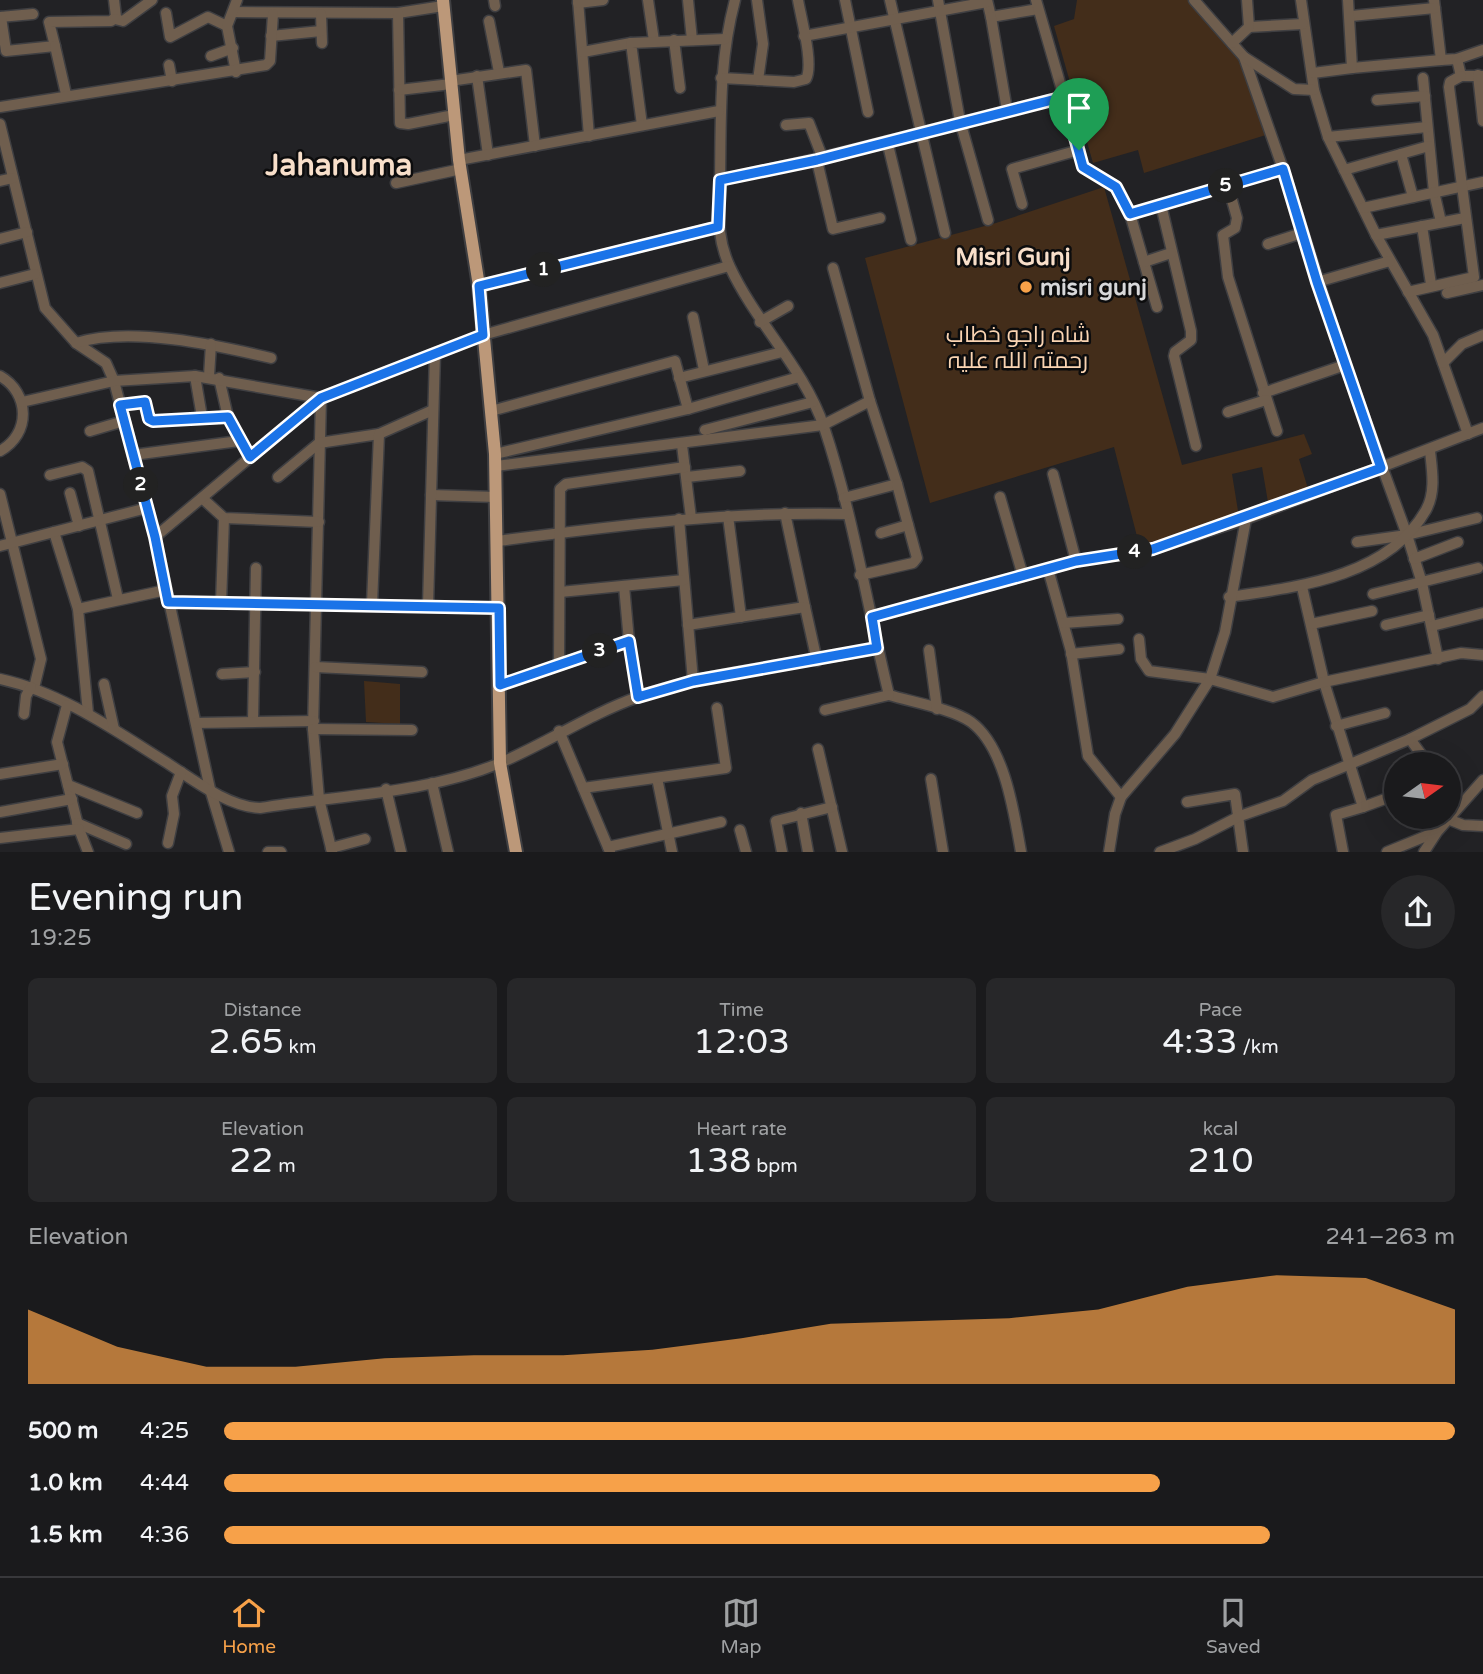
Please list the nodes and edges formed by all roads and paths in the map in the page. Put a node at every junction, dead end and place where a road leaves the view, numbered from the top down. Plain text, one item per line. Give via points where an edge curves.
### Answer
1 (114, 0) edge
2 (152, 0) edge
3 (237, 0) edge
4 (603, 0) edge
5 (649, 0) edge
6 (688, 0) edge
7 (735, 0) edge
8 (757, 0) edge
9 (798, 0) edge
10 (845, 0) edge
11 (890, 0) edge
12 (1194, 0) edge
13 (1247, 0) edge
14 (1301, 0) edge
15 (1348, 0) edge
16 (987, 1) edge
17 (578, 2) edge
18 (443, 3) edge
19 (1037, 4) edge
20 (1434, 4) edge
21 (422, 5) edge
22 (939, 6) edge
23 (233, 12) junction
24 (166, 13) dead end
25 (398, 13) junction
26 (33, 14) dead end
27 (273, 14) junction
28 (321, 14) junction
29 (1351, 16) junction
30 (0, 17) edge
31 (991, 17) junction
32 (115, 19) junction
33 (893, 19) junction
34 (489, 21) dead end
35 (1303, 24) junction
36 (227, 26) junction
37 (850, 27) junction
38 (1249, 27) junction
39 (321, 31) junction
40 (271, 36) junction
41 (804, 36) junction
42 (725, 39) junction
43 (674, 40) junction
44 (692, 40) junction
45 (654, 41) junction
46 (322, 43) dead end
47 (631, 43) junction
48 (1232, 44) junction
49 (55, 46) junction
50 (233, 48) junction
51 (1483, 50) edge
52 (583, 52) junction
53 (211, 56) dead end
54 (1244, 57) junction
55 (1441, 60) junction
56 (1457, 60) junction
57 (169, 65) dead end
58 (1352, 68) junction
59 (236, 72) junction
60 (499, 72) junction
61 (1313, 73) junction
62 (1481, 75) edge
63 (477, 76) junction
64 (1461, 76) junction
65 (721, 78) junction
66 (1423, 78) dead end
67 (172, 80) junction
68 (758, 80) junction
69 (451, 83) junction
70 (680, 88) dead end
71 (399, 90) junction
72 (1314, 90) junction
73 (66, 94) junction
74 (1425, 96) junction
75 (1064, 97) junction
76 (1377, 100) dead end
77 (0, 107) edge
78 (1007, 110) junction
79 (719, 111) junction
80 (868, 112) dead end
81 (454, 115) junction
82 (960, 121) junction
83 (1483, 121) edge
84 (0, 124) edge
85 (642, 125) junction
86 (786, 125) dead end
87 (1427, 127) junction
88 (919, 132) junction
89 (589, 136) junction
90 (1328, 136) junction
91 (2, 141) edge
92 (887, 141) junction
93 (536, 146) junction
94 (1429, 146) junction
95 (1079, 150) junction
96 (1401, 154) junction
97 (488, 155) junction
98 (820, 160) junction
99 (460, 165) junction
100 (1283, 169) junction
101 (1344, 170) junction
102 (13, 178) junction
103 (720, 180) junction
104 (0, 181) edge
105 (1483, 182) edge
106 (396, 183) dead end
107 (1228, 186) junction
108 (1461, 186) junction
109 (1434, 192) junction
110 (1413, 197) junction
111 (1022, 204) dead end
112 (1160, 205) junction
113 (1363, 208) junction
114 (1130, 214) junction
115 (880, 218) dead end
116 (1465, 218) junction
117 (988, 220) dead end
118 (1441, 222) junction
119 (1422, 226) junction
120 (718, 227) junction
121 (27, 232) junction
122 (945, 233) dead end
123 (1302, 233) junction
124 (1377, 235) junction
125 (0, 239) edge
126 (911, 240) dead end
127 (1268, 244) dead end
128 (1171, 253) junction
129 (1390, 261) junction
130 (1144, 262) junction
131 (729, 266) junction
132 (833, 268) dead end
133 (35, 274) junction
134 (1317, 282) junction
135 (0, 283) edge
136 (1431, 284) junction
137 (1483, 285) edge
138 (479, 286) junction
139 (1408, 292) junction
140 (1447, 293) dead end
141 (788, 306) dead end
142 (1157, 307) dead end
143 (693, 317) dead end
144 (761, 322) junction
145 (483, 335) junction
146 (1483, 335) edge
147 (76, 343) junction
148 (211, 344) junction
149 (782, 352) junction
150 (435, 353) junction
151 (271, 358) dead end
152 (1443, 363) junction
153 (1345, 365) junction
154 (704, 370) junction
155 (0, 376) edge
156 (195, 376) junction
157 (214, 377) junction
158 (799, 377) junction
159 (678, 378) junction
160 (114, 381) junction
161 (1264, 397) junction
162 (321, 398) junction
163 (870, 401) junction
164 (22, 402) junction
165 (813, 402) junction
166 (120, 405) junction
167 (688, 409) junction
168 (433, 410) junction
169 (491, 411) junction
170 (1228, 412) dead end
171 (202, 417) junction
172 (228, 417) junction
173 (124, 421) junction
174 (823, 425) junction
175 (1483, 428) edge
176 (705, 430) dead end
177 (90, 431) dead end
178 (1277, 431) dead end
179 (379, 434) junction
180 (1468, 434) junction
181 (239, 441) junction
182 (319, 443) junction
183 (682, 445) junction
184 (1196, 446) dead end
185 (0, 451) edge
186 (1430, 451) junction
187 (133, 455) junction
188 (250, 457) junction
189 (495, 460) junction
190 (1381, 468) junction
191 (740, 471) dead end
192 (686, 472) junction
193 (1053, 474) dead end
194 (50, 475) dead end
195 (278, 477) dead end
196 (897, 484) junction
197 (71, 493) dead end
198 (0, 494) edge
199 (431, 495) junction
200 (1000, 496) dead end
201 (496, 497) junction
202 (202, 498) junction
203 (844, 498) junction
204 (147, 508) junction
205 (785, 513) junction
206 (848, 514) junction
207 (728, 516) junction
208 (224, 518) junction
209 (1477, 518) dead end
210 (679, 519) junction
211 (691, 519) junction
212 (1246, 519) junction
213 (100, 522) junction
214 (319, 522) junction
215 (908, 525) junction
216 (79, 526) junction
217 (54, 532) junction
218 (558, 533) junction
219 (881, 533) dead end
220 (1407, 535) junction
221 (155, 537) junction
222 (497, 541) junction
223 (1357, 542) dead end
224 (1458, 542) dead end
225 (12, 543) junction
226 (0, 546) edge
227 (1414, 559) junction
228 (1076, 561) junction
229 (256, 568) dead end
230 (1478, 568) dead end
231 (1048, 569) junction
232 (860, 575) junction
233 (1023, 576) junction
234 (684, 580) junction
235 (1422, 583) junction
236 (624, 586) junction
237 (1302, 587) junction
238 (166, 590) junction
239 (561, 592) junction
240 (1373, 594) dead end
241 (1229, 597) junction
242 (118, 599) junction
243 (168, 602) junction
244 (221, 603) junction
245 (258, 603) junction
246 (317, 604) junction
247 (372, 604) junction
248 (428, 606) junction
249 (805, 607) junction
250 (499, 608) junction
251 (78, 609) junction
252 (1372, 611) dead end
253 (1483, 613) edge
254 (1429, 615) junction
255 (741, 617) junction
256 (872, 617) junction
257 (1118, 618) dead end
258 (1064, 623) junction
259 (1311, 624) junction
260 (688, 625) junction
261 (1386, 625) dead end
262 (1432, 626) junction
263 (1139, 639) dead end
264 (629, 641) junction
265 (877, 648) junction
266 (1119, 649) dead end
267 (929, 650) dead end
268 (1072, 654) junction
269 (1483, 654) edge
270 (1438, 659) junction
271 (817, 661) junction
272 (559, 664) junction
273 (316, 667) junction
274 (255, 672) junction
275 (422, 672) dead end
276 (222, 674) dead end
277 (1210, 679) junction
278 (0, 680) edge
279 (693, 681) junction
280 (1324, 682) junction
281 (104, 684) dead end
282 (500, 685) junction
283 (33, 687) junction
284 (889, 695) junction
285 (1483, 696) edge
286 (638, 697) junction
287 (67, 705) junction
288 (717, 708) dead end
289 (937, 709) junction
290 (825, 710) dead end
291 (88, 713) junction
292 (1385, 713) dead end
293 (24, 714) dead end
294 (253, 720) junction
295 (195, 723) junction
296 (314, 725) junction
297 (1336, 726) junction
298 (114, 729) junction
299 (412, 730) dead end
300 (559, 731) junction
301 (1410, 739) junction
302 (818, 749) dead end
303 (1420, 752) edge
304 (500, 763) junction
305 (63, 764) junction
306 (1348, 766) junction
307 (181, 772) junction
308 (0, 774) edge
309 (657, 778) junction
310 (931, 779) dead end
311 (432, 783) junction
312 (1482, 783) edge
313 (68, 785) junction
314 (583, 788) junction
315 (210, 789) junction
316 (386, 789) junction
317 (1121, 797) junction
318 (72, 799) junction
319 (319, 799) junction
320 (1384, 799) edge
321 (1187, 802) dead end
322 (1461, 805) edge
323 (832, 807) junction
324 (1363, 807) junction
325 (0, 812) edge
326 (137, 813) dead end
327 (801, 813) junction
328 (1240, 816) junction
329 (721, 822) dead end
330 (1461, 824) edge
331 (78, 826) junction
332 (1483, 826) edge
333 (740, 830) dead end
334 (1437, 832) joint
335 (668, 835) junction
336 (0, 838) edge
337 (365, 839) dead end
338 (168, 843) dead end
339 (126, 844) dead end
340 (609, 849) edge
341 (332, 850) edge
342 (89, 851) edge
343 (229, 852) edge
344 (268, 852) edge
345 (281, 852) edge
346 (401, 852) edge
347 (448, 852) edge
348 (516, 852) edge
349 (672, 852) edge
350 (746, 852) edge
351 (782, 852) edge
352 (808, 852) edge
353 (842, 852) edge
354 (943, 852) edge
355 (1021, 852) edge
356 (1109, 852) edge
357 (1160, 852) edge
358 (1243, 852) edge
359 (1343, 852) edge
360 (1387, 852) edge
361 (1424, 852) edge

1 - 32 street
2 - 32 street via 123,21
3 - 23 street
4 - 17 street
5 - 45 street
6 - 44 street
7 - 42 street
8 - 68 street via 762,44
9 - 41 street
10 - 37 street
11 - 33 street
12 - 48 street
13 - 38 street
14 - 35 street
15 - 29 street
16 - 22 street
16 - 31 street
17 - 52 street
18 - 21 street
18 - 69 main road
19 - 31 street
19 - 75 street
20 - 29 street
20 - 55 street
21 - 25 street
22 - 33 street
22 - 82 street
23 - 27 street
23 - 36 street
24 - 36 street via 170,37 208,17
25 - 28 street
25 - 71 street
26 - 30 street
27 - 28 street
27 - 40 street
28 - 39 street
29 - 58 street
30 - 49 street via 6,51
31 - 78 street
32 - 49 street via 49,22
33 - 37 street
33 - 88 street
34 - 60 street
35 - 38 street
35 - 61 street
36 - 50 street
37 - 41 street
37 - 80 street
38 - 48 street
39 - 40 street
39 - 46 street
40 - 59 street via 270,62
41 - 68 street via 806,79
42 - 44 street
42 - 65 street
43 - 44 street
43 - 45 street
43 - 70 street
45 - 47 street
47 - 52 street
47 - 85 street
48 - 54 street
49 - 73 street
50 - 53 street
50 - 59 street
51 - 56 street
52 - 89 street
54 - 72 street via 1294,89
54 - 100 street
55 - 56 street
55 - 58 street
56 - 64 street
57 - 67 street
58 - 61 street
59 - 67 street
60 - 63 street
60 - 93 street via 526,70
61 - 72 street
62 - 64 street
62 - 83 street
63 - 69 street
63 - 97 street
64 - 108 street via 1449,87
65 - 68 street
65 - 79 street
66 - 74 street
67 - 73 street
69 - 71 street
69 - 81 main road
71 - 81 street via 402,124
72 - 90 street
73 - 77 street
74 - 76 street
74 - 87 street
75 - 78 street
75 - 95 street
78 - 82 street
79 - 85 street
79 - 103 street
81 - 99 main road
82 - 88 street
82 - 117 street
84 - 91 street
85 - 89 street
86 - 98 street via 809,123
87 - 90 street
87 - 94 street
88 - 92 street
88 - 122 street
89 - 93 street
90 - 101 street
91 - 102 street
92 - 98 street
92 - 126 street
93 - 97 street
94 - 96 street
94 - 109 street
95 - 111 street via 1012,169
95 - 114 street via 1083,167 1116,187
96 - 101 street
96 - 110 street
97 - 99 street
98 - 103 street
98 - 115 street via 833,229
99 - 106 street
99 - 138 main road
100 - 107 street
100 - 123 street
101 - 113 street
102 - 104 street
102 - 121 street
103 - 120 street
105 - 108 street
107 - 112 street
107 - 161 street via 1237,218 1235,228 1223,235 1228,276
108 - 109 street
108 - 116 street
109 - 110 street
109 - 118 street
110 - 113 street
112 - 114 street
112 - 128 street
113 - 124 street
114 - 130 street
116 - 118 street
116 - 136 street via 1474,277
118 - 119 street
119 - 124 street
119 - 136 street
120 - 131 street
120 - 138 street
121 - 125 street
121 - 133 street
123 - 127 street
123 - 134 street
124 - 129 street
128 - 130 street
128 - 184 street via 1191,331 1191,340 1174,356
129 - 134 street
129 - 139 street
130 - 142 street
131 - 144 street
131 - 145 street
132 - 163 street
133 - 135 street
133 - 147 street via 51,319
134 - 153 street
136 - 139 street
137 - 140 street
138 - 145 main road
139 - 152 street
141 - 144 street
143 - 154 street
144 - 149 street
145 - 150 street
145 - 169 main road
146 - 152 street via 1462,344
147 - 148 street via 100,336
147 - 160 street via 106,363
148 - 151 street
148 - 157 street
149 - 154 street
149 - 158 street
150 - 162 street
150 - 168 street
152 - 180 street
153 - 161 street
153 - 190 street
154 - 159 street
155 - 164 street via 17,390
156 - 157 street
156 - 160 street
156 - 171 street
157 - 162 street
157 - 172 street
158 - 165 street
158 - 167 street
159 - 167 street
159 - 169 street via 675,361
160 - 164 street
160 - 166 street
161 - 170 street
161 - 178 street
162 - 182 street
162 - 188 street
163 - 174 street
163 - 196 street
164 - 185 street via 21,429
165 - 174 street
165 - 176 street
166 - 171 street via 145,402 153,421
166 - 173 street
167 - 189 street
168 - 179 street
168 - 199 street
169 - 189 main road
171 - 172 street
172 - 181 street
173 - 177 street
173 - 187 street
174 - 183 street
174 - 203 street
175 - 180 street
179 - 182 street
179 - 247 street
180 - 186 street
181 - 187 street
181 - 188 street
182 - 195 street
182 - 214 street
183 - 189 street
183 - 192 street
186 - 190 street
186 - 220 street via 1433,485 1427,509
187 - 204 street
188 - 202 street
189 - 201 main road
190 - 212 street
190 - 220 street
191 - 192 street
192 - 211 street
192 - 218 street via 566,484 558,495
193 - 228 street
194 - 213 street via 82,467 88,471
196 - 203 street
196 - 215 street
197 - 216 street
198 - 225 street
199 - 201 street
199 - 248 street
200 - 233 street
201 - 222 main road
202 - 208 street
202 - 221 street
203 - 206 street
204 - 213 street
204 - 221 street
205 - 206 street
205 - 207 street
205 - 249 street
206 - 232 street
207 - 211 street
207 - 255 street
208 - 214 street
208 - 244 street
209 - 220 street
210 - 211 street
210 - 218 street
210 - 234 street
212 - 228 street via 1153,549
212 - 241 street
213 - 216 street
213 - 242 street
214 - 246 street
215 - 219 street
215 - 232 street via 916,560
216 - 217 street
217 - 225 street
217 - 251 street
218 - 222 street
218 - 239 street
220 - 223 street
220 - 227 street
220 - 237 street via 1361,568
221 - 238 street
222 - 250 main road
224 - 227 street
225 - 226 street
225 - 283 street via 41,659
227 - 235 street
228 - 231 street
229 - 245 street
230 - 235 street
231 - 233 street
231 - 258 street
232 - 256 street
233 - 256 street
234 - 236 street
234 - 260 street
235 - 240 street
235 - 254 street
236 - 239 street
236 - 264 street
237 - 241 street
237 - 259 street
238 - 242 street
238 - 243 street
239 - 272 street
241 - 277 street via 1225,632
242 - 251 street
243 - 244 street
243 - 295 street
244 - 245 street
245 - 246 street
245 - 274 street
246 - 247 street
246 - 273 street
247 - 248 street
248 - 250 street
249 - 255 street
249 - 271 street
250 - 282 main road
251 - 291 street
252 - 259 street
253 - 262 street
254 - 261 street
254 - 262 street
255 - 260 street
256 - 265 street
257 - 258 street
258 - 268 street
259 - 280 street
260 - 279 street
262 - 270 street
263 - 277 street via 1141,659 1149,671
264 - 272 street
264 - 286 street
265 - 271 street
265 - 284 street
266 - 268 street
267 - 289 street
268 - 317 street via 1088,756
269 - 270 street
270 - 280 street
271 - 279 street
272 - 282 street
273 - 275 street
273 - 296 street
274 - 276 street
274 - 294 street
277 - 280 street via 1273,697
277 - 317 street via 1175,734
278 - 283 street
279 - 286 street
280 - 297 street
281 - 298 street
282 - 304 main road
283 - 287 street
283 - 293 street via 26,696
284 - 289 street
284 - 290 street
285 - 301 street via 1470,709
286 - 300 street
287 - 291 street
287 - 305 street via 57,742
288 - 309 street via 726,768
289 - 355 street via 970,721 984,735 1013,803
291 - 298 street
292 - 297 street
294 - 295 street
294 - 296 street
295 - 315 street
296 - 299 street
296 - 319 street
297 - 306 street
298 - 307 street
300 - 304 street
300 - 314 street
301 - 303 street
301 - 306 street
302 - 323 street
304 - 311 street
304 - 348 main road
305 - 308 street
305 - 313 street
306 - 324 street
306 - 328 street via 1312,780 1283,801
307 - 315 street
307 - 338 street via 172,796 174,814
309 - 314 street
309 - 335 street
310 - 354 street
311 - 316 street
311 - 347 street
312 - 322 street
313 - 318 street
313 - 326 street
314 - 340 street
315 - 319 street via 252,807
315 - 343 street
316 - 319 street
316 - 346 street
317 - 356 street
318 - 325 street
318 - 331 street
319 - 341 street
320 - 324 street
321 - 328 street via 1235,794
323 - 327 street
323 - 353 street
324 - 359 street via 1336,815
327 - 351 street via 776,821
327 - 352 street
328 - 357 street
328 - 358 street
329 - 335 street
330 - 332 street
331 - 336 street
331 - 339 street
331 - 342 street
333 - 350 street
334 - 360 street
334 - 361 street
335 - 340 street
335 - 349 street
337 - 341 street
344 - 345 street

